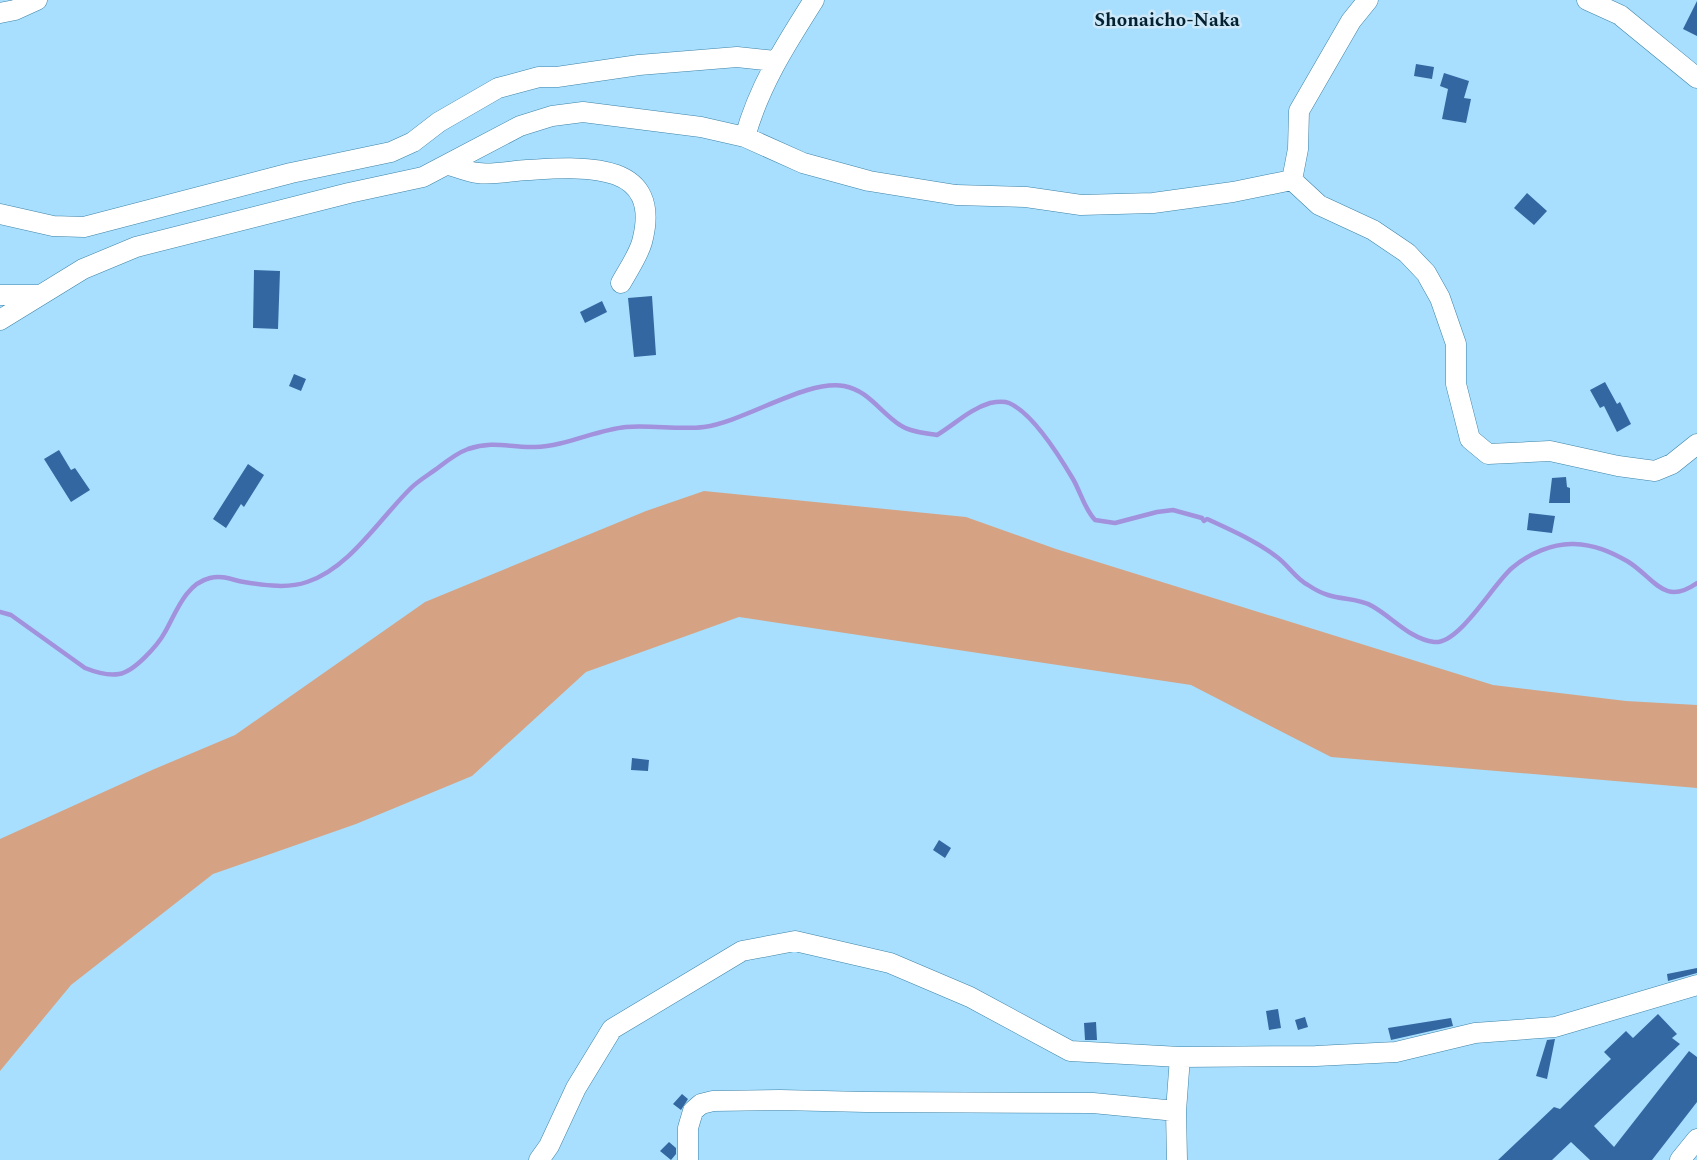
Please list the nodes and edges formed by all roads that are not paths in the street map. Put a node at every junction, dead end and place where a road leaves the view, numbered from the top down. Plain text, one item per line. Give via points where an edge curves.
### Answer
1 (36, 0) edge
2 (814, 0) edge
3 (1368, 0) edge
4 (1587, 0) edge
5 (0, 13) edge
6 (775, 61) junction
7 (1697, 78) edge
8 (744, 137) junction
9 (448, 165) junction
10 (1292, 180) junction
11 (0, 214) edge
12 (621, 283) dead end
13 (0, 295) edge
14 (38, 295) junction
15 (0, 320) edge
16 (1697, 444) edge
17 (1697, 985) edge
18 (1180, 1058) junction
19 (1176, 1111) junction
20 (1697, 1140) edge
21 (539, 1160) edge
22 (688, 1160) edge
23 (1176, 1160) edge
24 (1680, 1160) edge

1 - 5 street
2 - 6 street
3 - 10 street via 1352,21 1299,111 1298,149
4 - 7 street via 1620,15
6 - 8 street via 753,108
6 - 11 street via 737,57 539,77 498,88 439,122 413,142 391,152 290,173 84,227 53,226
8 - 9 street via 701,127 583,112 552,116 520,126
8 - 10 street via 803,163 869,181 956,195 1026,197 1082,205 1153,203
9 - 12 street via 478,173 570,168 605,170 630,180 646,211 641,243
9 - 14 street via 422,177 136,247 83,269
10 - 16 street via 1319,205 1373,230 1407,252 1426,273 1440,298 1456,344 1456,384 1470,439 1488,454 1550,451 1655,471 1672,464
13 - 14 street
14 - 15 street
17 - 18 street via 1555,1026 1475,1033 1396,1052
18 - 19 street
18 - 21 street via 1070,1051 970,997 890,963 795,941 742,951 612,1029 576,1088
19 - 22 street via 1094,1103 713,1101 701,1104 693,1111 688,1128
19 - 23 street
20 - 24 street

